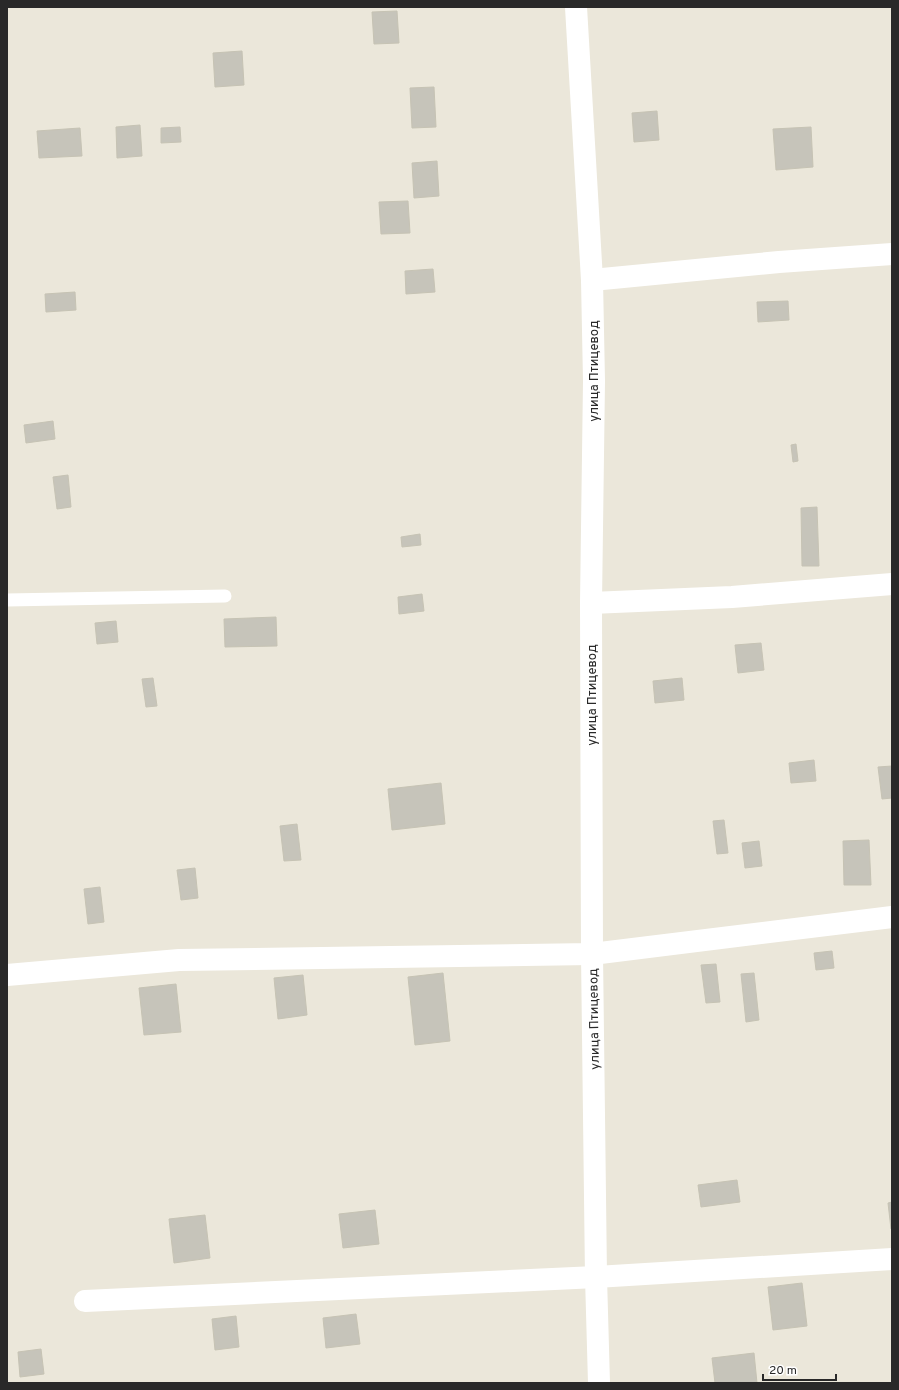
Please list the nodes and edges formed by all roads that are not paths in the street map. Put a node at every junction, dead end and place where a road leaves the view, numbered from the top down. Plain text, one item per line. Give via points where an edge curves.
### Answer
1 (576, 7) edge
2 (892, 254) edge
3 (592, 280) junction
4 (892, 584) edge
5 (225, 596) dead end
6 (7, 600) edge
7 (591, 603) junction
8 (892, 917) edge
9 (592, 954) junction
10 (7, 975) edge
11 (892, 1259) edge
12 (596, 1277) junction
13 (85, 1301) dead end
14 (600, 1383) edge

1 - 3 street, улица Птицевод
2 - 3 street
3 - 7 street, улица Птицевод via 594,381
4 - 7 street via 732,597
5 - 6 lane
7 - 9 street, улица Птицевод
8 - 9 street
9 - 10 street via 179,960
9 - 12 street, улица Птицевод
11 - 12 street
12 - 13 street
12 - 14 street, улица Птицевод

